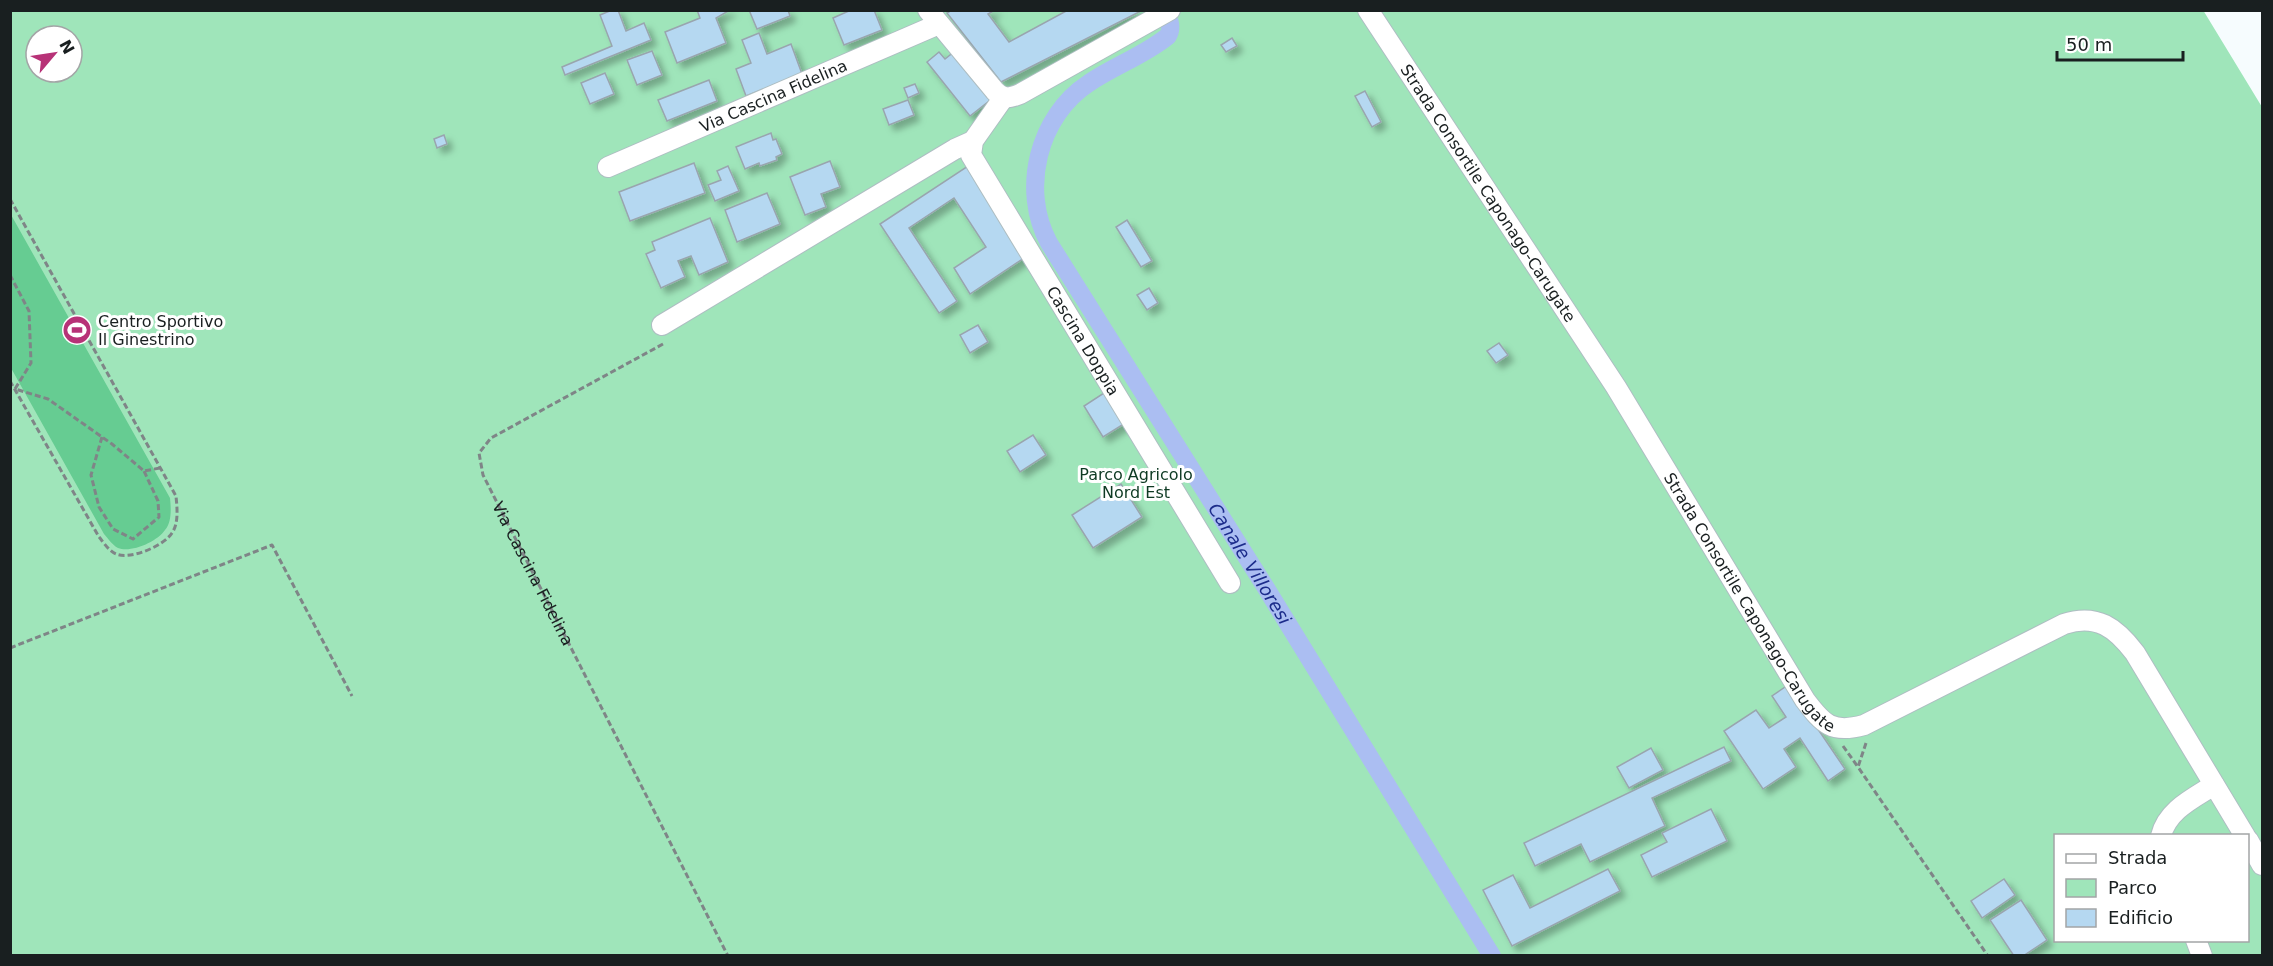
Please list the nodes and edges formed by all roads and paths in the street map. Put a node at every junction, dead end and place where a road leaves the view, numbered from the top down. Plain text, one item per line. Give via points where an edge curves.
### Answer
1 (1170, 10) edge
2 (1368, 10) edge
3 (934, 17) edge
4 (1004, 98) junction
5 (973, 141) junction
6 (608, 167) dead end
7 (10, 199) edge
8 (10, 275) edge
9 (663, 334) joint
10 (10, 381) edge
11 (15, 389) junction
12 (10, 391) edge
13 (102, 437) junction
14 (160, 468) junction
15 (144, 471) junction
16 (1230, 583) dead end
17 (10, 648) edge
18 (352, 696) dead end
19 (1868, 739) dead end
20 (2214, 785) junction
21 (2162, 834) edge
22 (2244, 834) edge
23 (2249, 843) edge
24 (2262, 865) edge
25 (728, 956) edge
26 (1988, 956) edge

1 - 4 street via 1020,94
2 - 20 street, Strada Consortile Caponago-Carugate via 1616,387 1805,700 1821,720 1835,728 1864,725 2064,624 2091,620 2111,627 2127,642
3 - 4 street, Via Cascina Fidelina
3 - 6 street, Via Cascina Fidelina
4 - 5 street
5 - 9 street
5 - 16 street, Cascina Doppia via 971,155
7 - 14 path
8 - 11 path via 29,312 30,363
9 - 25 path, Via Cascina Fidelina via 491,438 478,453 483,475
10 - 11 path
11 - 12 path
11 - 13 path via 48,399
11 - 14 path via 99,537 117,555 155,547 172,533 176,496
13 - 15 path
13 - 15 path via 91,475 99,507 113,529 133,539 159,517 158,501
14 - 15 path
17 - 18 path via 272,545
19 - 26 path via 1858,767
20 - 21 street via 2179,808
20 - 22 street, Strada Consortile Caponago-Carugate
23 - 24 street

